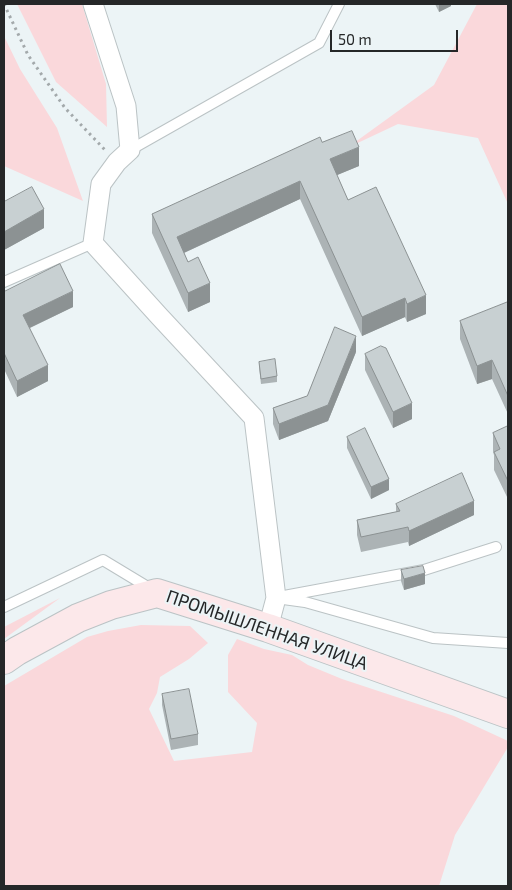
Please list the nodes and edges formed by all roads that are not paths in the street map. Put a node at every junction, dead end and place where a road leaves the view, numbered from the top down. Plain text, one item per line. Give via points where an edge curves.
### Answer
1 (93, 4) edge
2 (339, 4) edge
3 (124, 156) junction
4 (93, 243) junction
5 (4, 282) edge
6 (496, 547) dead end
7 (157, 593) junction
8 (276, 598) junction
9 (4, 608) edge
10 (268, 628) junction
11 (508, 643) edge
12 (4, 660) edge
13 (508, 714) edge

1 - 3 street via 126,106
2 - 3 lane via 319,43
3 - 4 street via 101,184
4 - 5 lane
4 - 8 street via 254,418
6 - 8 lane via 424,570
7 - 9 lane via 103,560
7 - 10 main road, ПРОМЫШЛЕННАЯ УЛИЦА
7 - 12 main road, ПРОМЫШЛЕННАЯ УЛИЦА via 78,618
8 - 10 street
8 - 11 lane via 305,602 433,638
10 - 13 main road, ПРОМЫШЛЕННАЯ УЛИЦА

